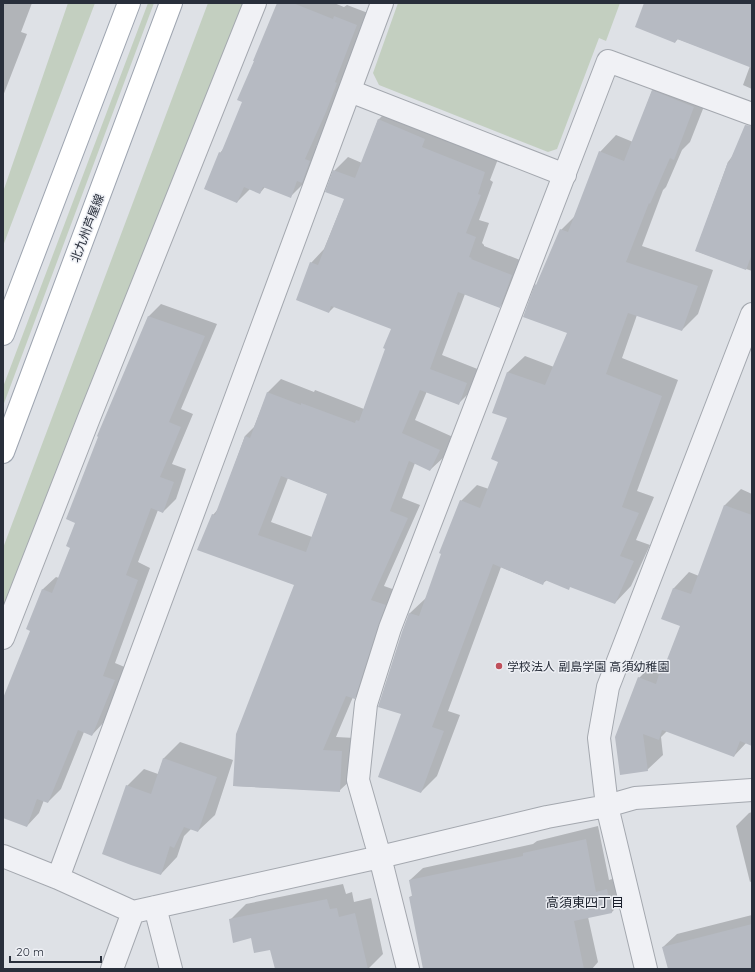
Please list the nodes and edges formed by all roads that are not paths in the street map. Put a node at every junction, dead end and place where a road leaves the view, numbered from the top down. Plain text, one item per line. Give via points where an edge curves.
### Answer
1 (129, 3) edge
2 (171, 3) edge
3 (255, 3) edge
4 (382, 3) edge
5 (350, 91) junction
6 (752, 114) edge
7 (564, 175) junction
8 (752, 314) edge
9 (3, 334) edge
10 (3, 452) edge
11 (3, 638) edge
12 (752, 790) edge
13 (607, 806) junction
14 (3, 856) edge
15 (380, 857) junction
16 (58, 878) junction
17 (155, 907) junction
18 (133, 912) junction
19 (112, 969) edge
20 (171, 969) edge
21 (408, 969) edge
22 (646, 969) edge

1 - 9 main road
2 - 10 main road, 北九州芦屋線
3 - 11 street
4 - 5 street
5 - 7 street
5 - 16 street
6 - 7 street via 608,61
7 - 15 street via 390,628 366,704 358,780
8 - 13 street via 608,687 599,738
12 - 13 street via 635,798
13 - 15 street via 547,817
13 - 22 street
14 - 16 street
15 - 17 street
15 - 21 street
16 - 18 street
17 - 18 street
17 - 20 street
18 - 19 street

